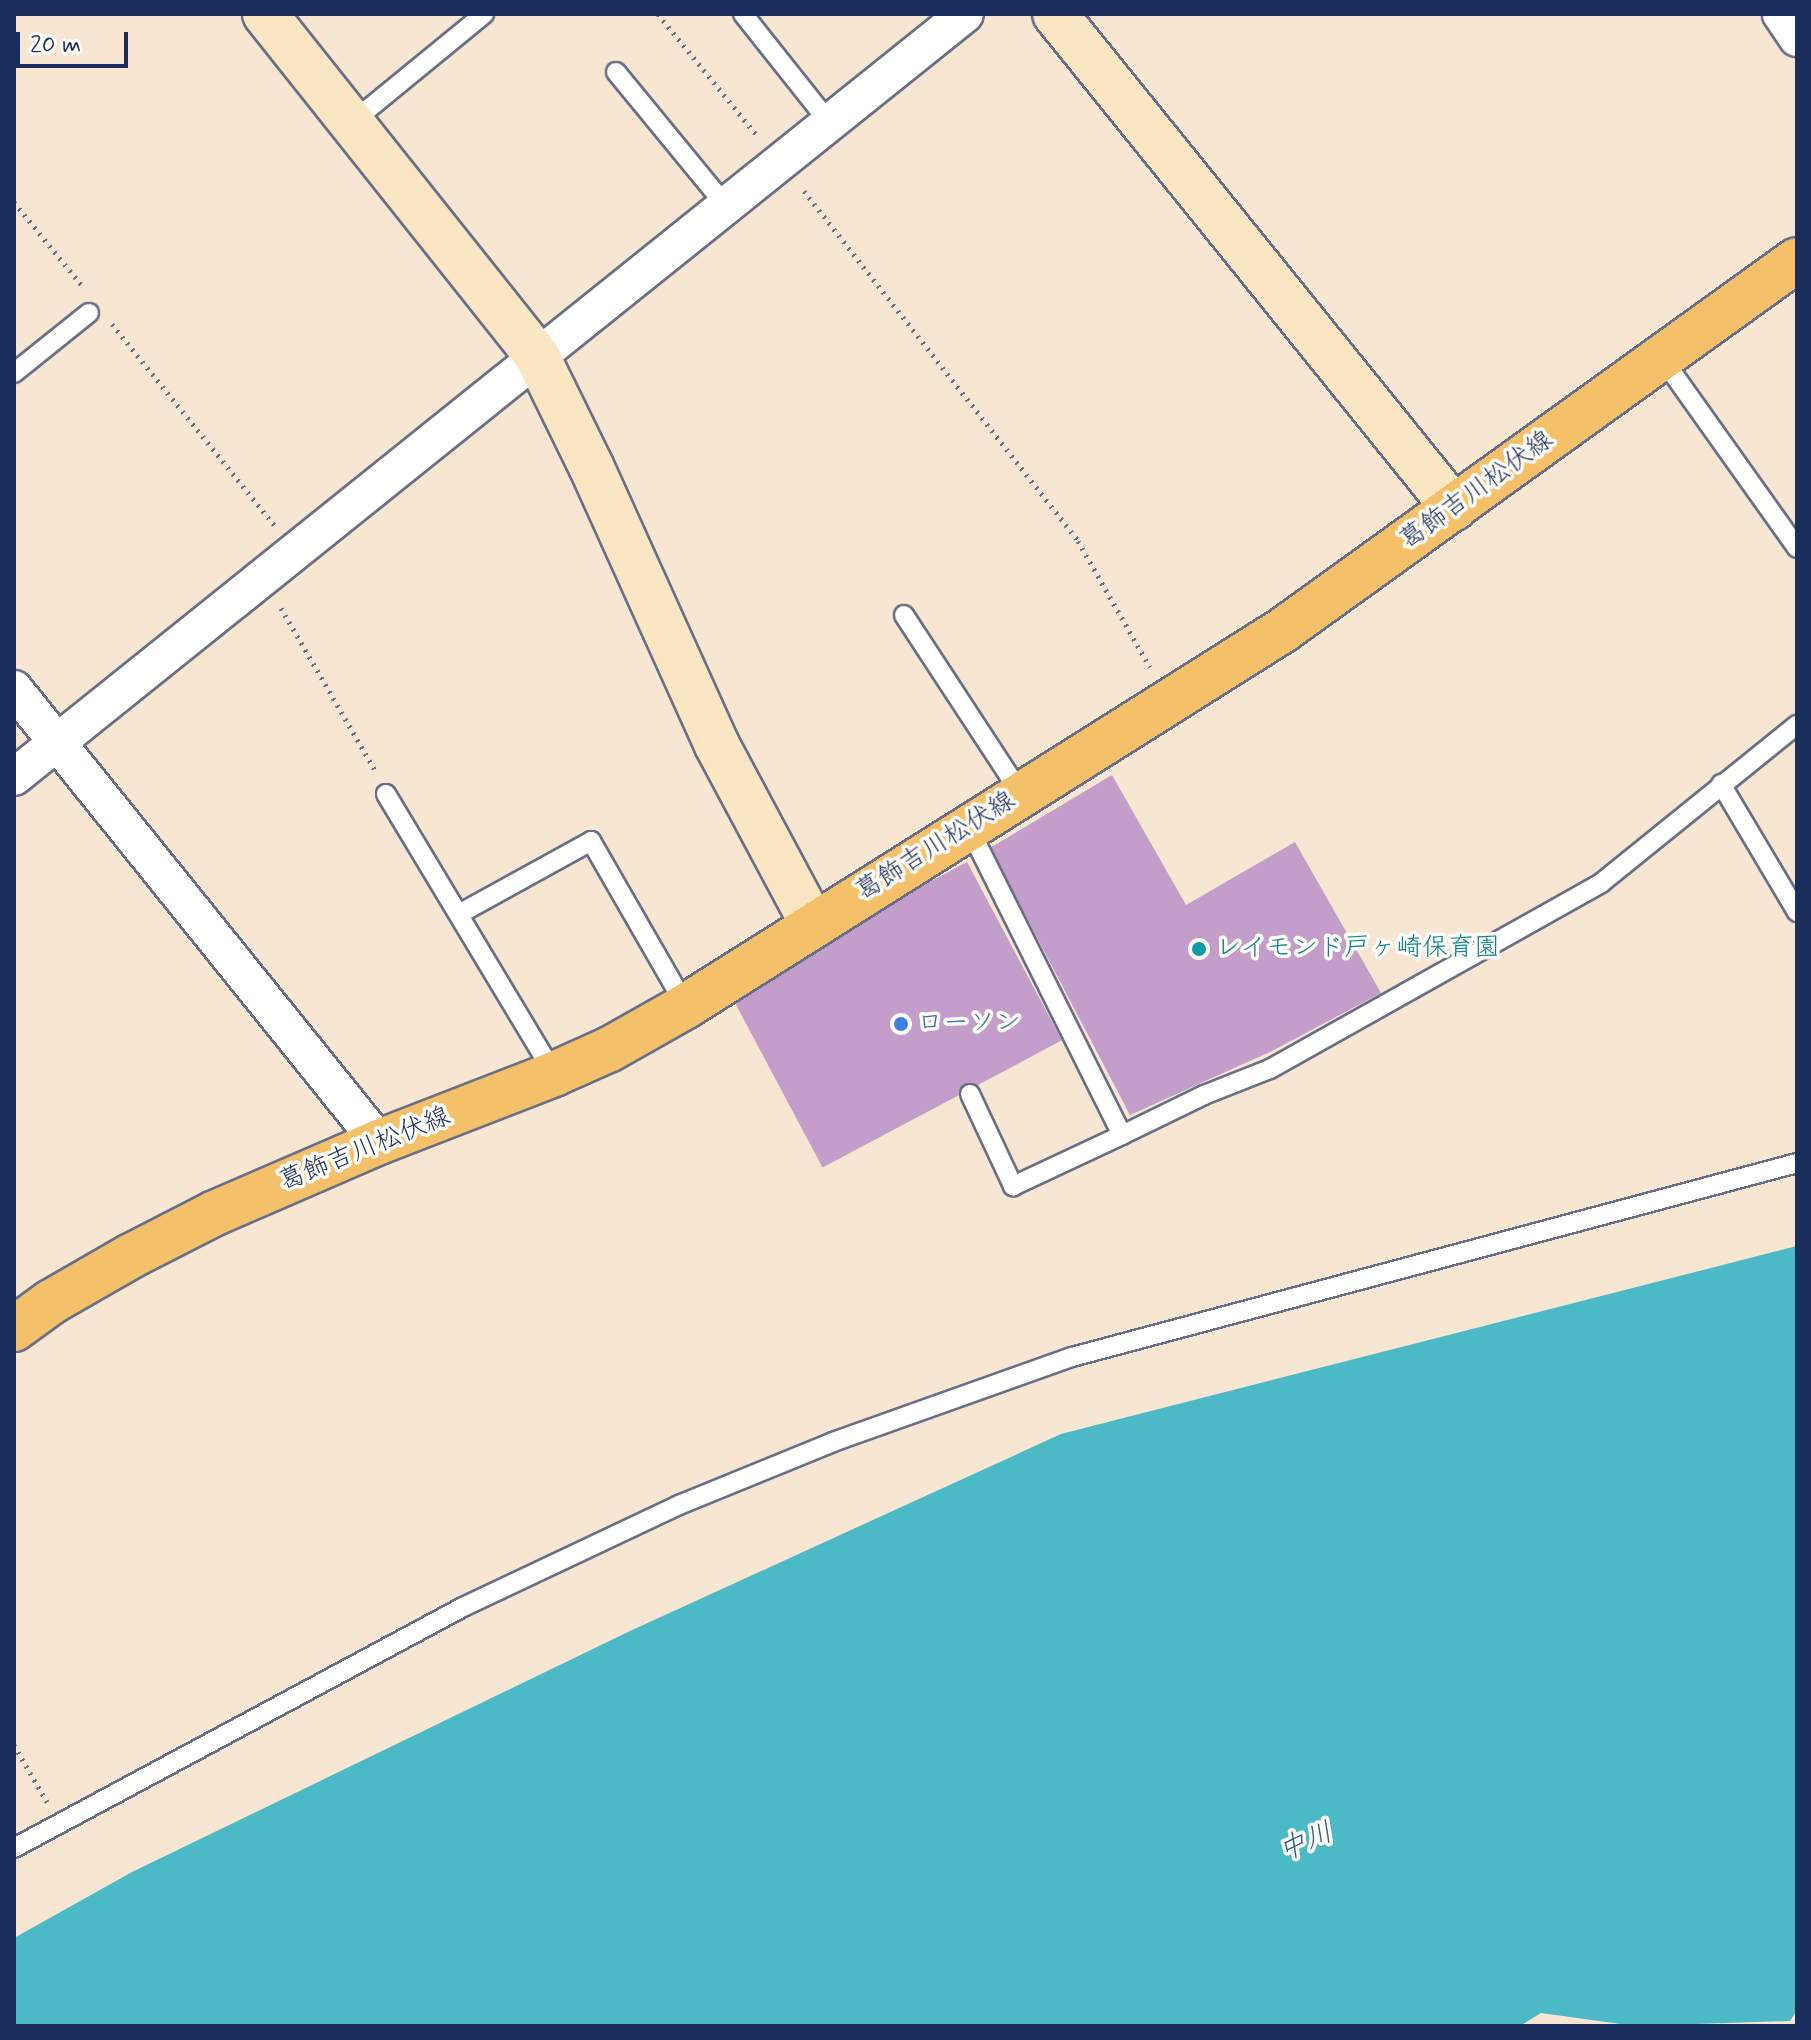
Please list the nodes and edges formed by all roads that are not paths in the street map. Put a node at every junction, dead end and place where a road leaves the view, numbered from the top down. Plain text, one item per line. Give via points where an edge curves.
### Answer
1 (265, 14) edge
2 (484, 14) edge
3 (743, 14) edge
4 (965, 14) edge
5 (1055, 14) edge
6 (1781, 14) edge
7 (1797, 38) edge
8 (616, 72) dead end
9 (829, 122) junction
10 (351, 123) junction
11 (726, 206) junction
12 (1797, 260) edge
13 (95, 309) road end
14 (537, 356) junction
15 (1662, 358) junction
16 (14, 373) edge
17 (1454, 508) junction
18 (1797, 548) edge
19 (904, 615) dead end
20 (14, 689) edge
21 (1797, 725) edge
22 (57, 743) junction
23 (14, 777) edge
24 (1721, 784) junction
25 (386, 794) road end
26 (1021, 794) junction
27 (968, 826) junction
28 (1797, 912) edge
29 (459, 914) junction
30 (813, 925) junction
31 (686, 1006) junction
32 (554, 1074) junction
33 (970, 1094) dead end
34 (1122, 1135) junction
35 (379, 1142) junction
36 (1797, 1163) edge
37 (33, 1310) edge
38 (14, 1329) edge
39 (14, 1848) edge

1 - 10 street
2 - 10 lane
3 - 9 lane
4 - 9 street
5 - 17 street
6 - 7 street
8 - 11 lane
9 - 11 street
10 - 14 street
11 - 14 street
12 - 15 main road, 葛飾吉川松伏線
13 - 16 lane
14 - 22 street
14 - 30 street via 711,731
15 - 17 main road, 葛飾吉川松伏線
15 - 18 lane
17 - 26 main road, 葛飾吉川松伏線 via 1283,630
19 - 26 lane
20 - 22 street
21 - 24 lane
22 - 23 street
22 - 35 street
24 - 28 lane
24 - 34 lane via 1601,883 1270,1069
25 - 29 lane
26 - 27 main road, 葛飾吉川松伏線
27 - 30 main road, 葛飾吉川松伏線
27 - 34 lane
29 - 31 lane via 591,841
29 - 32 lane
30 - 31 main road, 葛飾吉川松伏線
31 - 32 main road, 葛飾吉川松伏線
32 - 35 main road, 葛飾吉川松伏線
33 - 34 lane via 1013,1186
35 - 37 main road, 葛飾吉川松伏線 via 215,1213
36 - 39 lane via 1072,1357 833,1442 679,1505 463,1607
37 - 38 main road, 葛飾吉川松伏線

